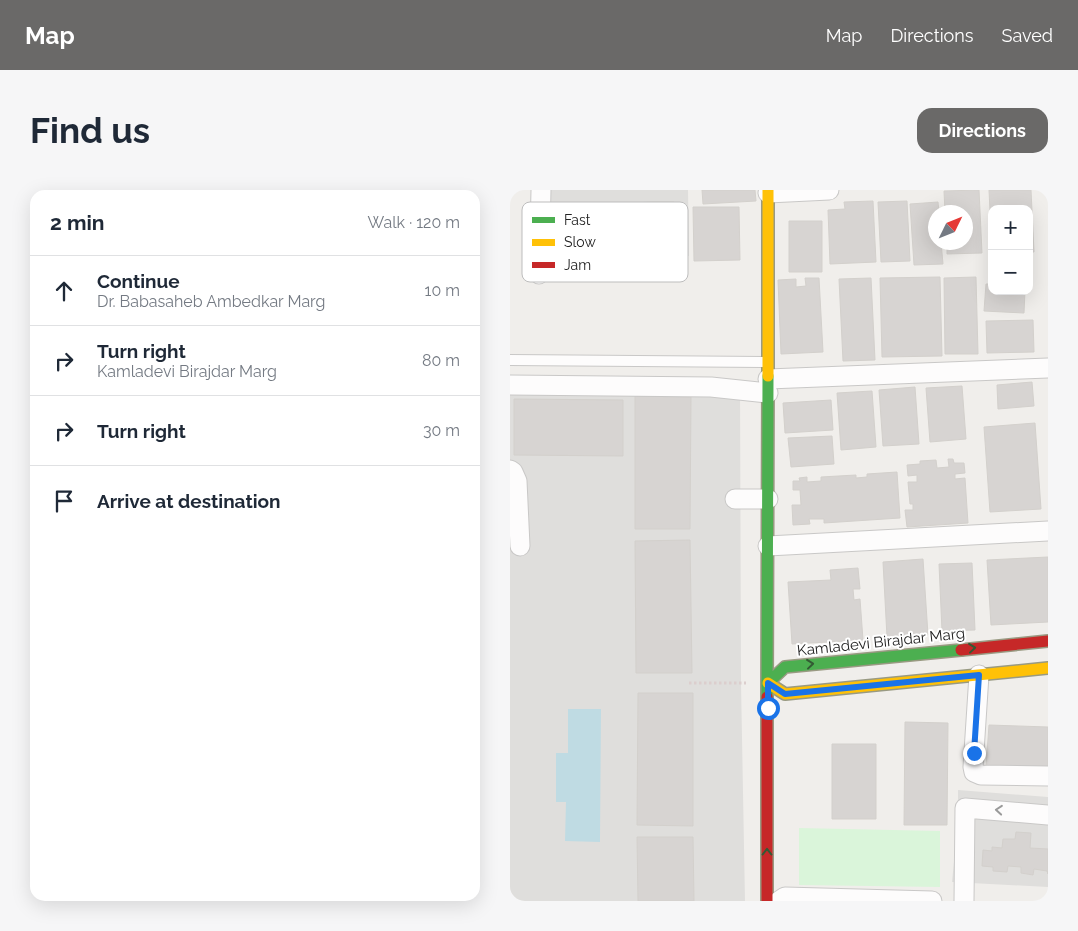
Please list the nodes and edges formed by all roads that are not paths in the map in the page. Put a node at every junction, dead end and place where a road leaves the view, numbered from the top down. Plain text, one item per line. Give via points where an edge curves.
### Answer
1 (829, 190) edge
2 (768, 191) edge
3 (510, 360) edge
4 (1048, 368) edge
5 (768, 378) junction
6 (510, 384) edge
7 (510, 470) edge
8 (734, 499) dead end
9 (768, 499) junction
10 (1048, 531) edge
11 (520, 546) dead end
12 (768, 546) junction
13 (1048, 641) edge
14 (768, 654) junction
15 (785, 667) junction
16 (1048, 668) edge
17 (979, 675) junction
18 (768, 683) junction
19 (785, 700) junction
20 (1048, 776) edge
21 (1048, 815) edge
22 (780, 897) edge
23 (932, 901) edge
24 (953, 901) edge
25 (964, 901) edge
26 (976, 901) edge

1 - 2 street
2 - 5 street
3 - 5 lane
4 - 5 street
5 - 6 street via 711,387
5 - 9 street
7 - 11 street via 517,482
8 - 9 street
9 - 12 street
10 - 12 street
12 - 14 street
15 -> 13 street, Kamladevi Birajdar Marg
14 - 15 street
14 - 18 street
15 - 18 street, Kamladevi Birajdar Marg
15 - 19 street
16 - 17 street
17 - 19 street
17 - 20 street via 974,772 981,775
18 - 19 street
22 -> 18 street
21 -> 25 street via 965,808
22 - 23 street
24 - 25 street
25 - 26 street

